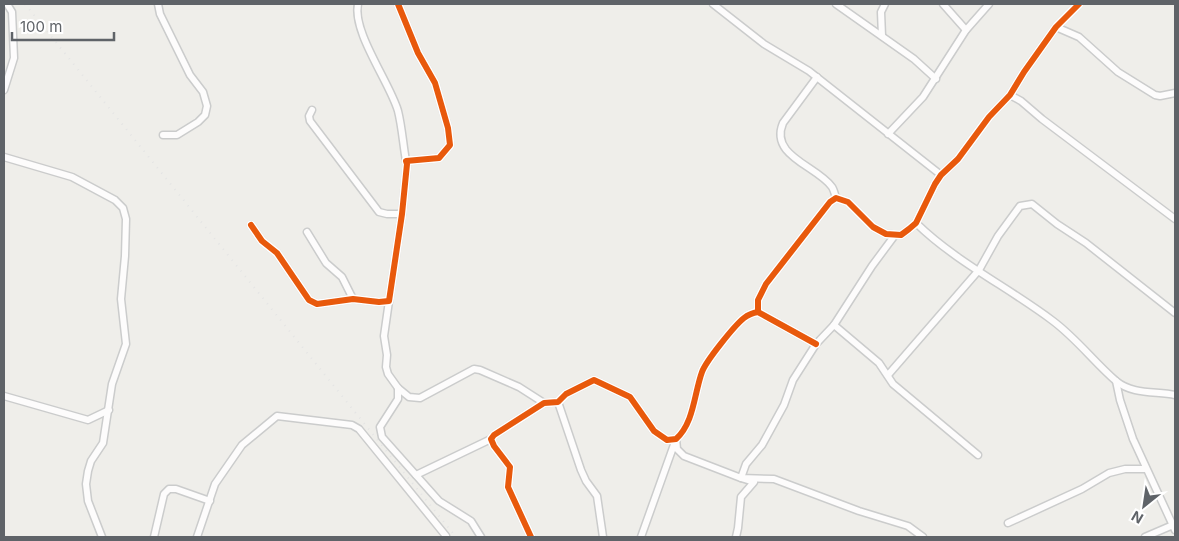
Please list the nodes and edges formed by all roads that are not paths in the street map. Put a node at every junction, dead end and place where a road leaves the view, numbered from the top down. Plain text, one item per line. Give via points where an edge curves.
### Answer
1 (5, 4) edge
2 (15, 4) edge
3 (158, 4) edge
4 (358, 4) edge
5 (398, 4) edge
6 (713, 4) edge
7 (836, 4) edge
8 (884, 4) edge
9 (943, 4) edge
10 (990, 4) edge
11 (1079, 4) edge
12 (12, 12) junction
13 (1056, 27) junction
14 (966, 30) junction
15 (882, 36) junction
16 (817, 78) junction
17 (936, 79) junction
18 (4, 90) edge
19 (1175, 93) edge
20 (1010, 95) junction
21 (312, 110) dead end
22 (888, 134) junction
23 (163, 135) dead end
24 (4, 157) edge
25 (406, 161) junction
26 (941, 175) junction
27 (836, 198) junction
28 (402, 214) junction
29 (1175, 219) edge
30 (916, 223) junction
31 (251, 225) dead end
32 (307, 232) dead end
33 (895, 235) junction
34 (979, 270) junction
35 (353, 298) junction
36 (389, 301) junction
37 (758, 312) junction
38 (1175, 313) edge
39 (834, 325) junction
40 (816, 344) junction
41 (888, 375) junction
42 (1116, 381) junction
43 (398, 388) junction
44 (1175, 395) edge
45 (4, 396) edge
46 (558, 402) junction
47 (544, 403) junction
48 (109, 410) junction
49 (676, 439) junction
50 (491, 440) junction
51 (978, 455) dead end
52 (1146, 469) junction
53 (416, 475) junction
54 (741, 478) junction
55 (210, 501) junction
56 (1008, 522) dead end
57 (1174, 528) edge
58 (446, 536) edge
59 (102, 537) edge
60 (154, 537) edge
61 (197, 537) edge
62 (481, 537) edge
63 (531, 537) edge
64 (603, 537) edge
65 (641, 537) edge
66 (736, 537) edge
67 (923, 537) edge
68 (1145, 537) edge

1 - 12 street
2 - 12 street
3 - 23 street via 160,14 190,75 203,92 207,106 205,115 198,122 177,135
4 - 25 street via 357,20 397,110
5 - 25 street via 418,53 435,82 450,145 439,158
6 - 16 street via 764,44
7 - 15 street
8 - 15 street
9 - 14 street
10 - 14 street
11 - 13 street
12 - 18 street via 14,58
13 - 19 street via 1079,37 1118,72 1155,95
13 - 20 street
14 - 17 street
15 - 17 street
16 - 22 street
16 - 27 street via 783,123 780,137 782,144 797,160 822,176 833,188
17 - 22 street
20 - 26 street
20 - 29 street
21 - 28 street via 308,116 310,122 379,212
22 - 26 street
24 - 48 street via 72,177 115,200 123,208 126,218 121,299 126,344 112,384
25 - 28 street
26 - 30 street
27 - 33 street via 855,207 873,227
27 - 37 street via 766,284 758,300
28 - 36 street
30 - 33 street via 901,235
30 - 34 street via 946,250
31 - 35 street via 262,241 277,253 309,300 317,304
32 - 35 street via 326,263 342,277
33 - 39 street
34 - 38 street via 1020,206 1032,204
34 - 41 street
34 - 42 street via 1069,333
35 - 36 street
36 - 43 street via 384,336 386,367
37 - 40 street
37 - 49 street via 743,319 702,370 685,428
39 - 40 street
39 - 41 street via 879,363
40 - 54 street
41 - 51 street via 911,400
42 - 44 street via 1143,392
42 - 52 street via 1123,410
43 - 47 street via 408,397 420,398 474,369 519,387
43 - 53 street via 398,399 380,427 382,438
45 - 48 street via 88,420
46 - 47 street
46 - 49 street via 566,394 594,380 630,397 654,431 667,440
46 - 64 street via 586,481 597,496
47 - 50 street via 494,434
48 - 59 street via 103,443 91,461 86,484 88,501
49 - 54 street via 677,449 684,456
49 - 65 street
50 - 53 street
50 - 63 street via 510,467 508,487
52 - 56 street via 1125,468 1109,473 1082,489
52 - 57 street
53 - 62 street via 439,500 471,521
54 - 66 street via 754,482 741,497
54 - 67 street via 774,479 908,526
55 - 58 street via 215,484 242,445 276,416 352,425 359,429
55 - 60 street via 169,489 164,494
55 - 61 street
57 - 68 street

